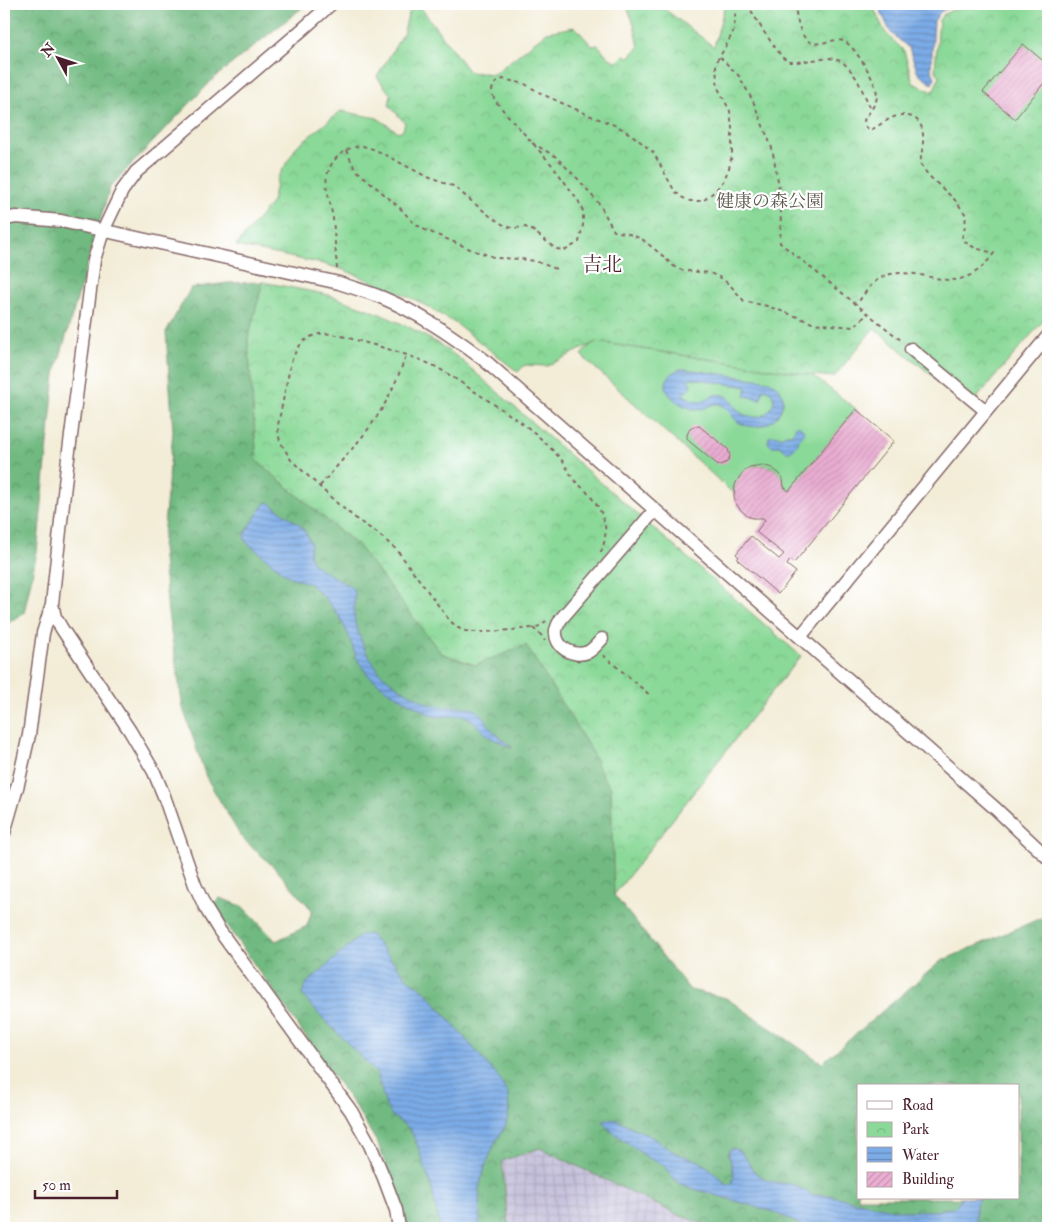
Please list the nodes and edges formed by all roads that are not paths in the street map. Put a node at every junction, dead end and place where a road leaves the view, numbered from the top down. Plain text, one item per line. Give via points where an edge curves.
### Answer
1 (331, 4) edge
2 (4, 219) edge
3 (103, 231) junction
4 (1048, 336) edge
5 (911, 349) road end
6 (986, 411) junction
7 (655, 510) junction
8 (52, 604) junction
9 (800, 637) junction
10 (602, 638) dead end
11 (4, 833) edge
12 (1048, 858) edge
13 (399, 1228) edge

1 - 3 street via 136,172 122,191
2 - 3 street via 61,221
3 - 7 street via 339,283 382,297 417,314 482,359
3 - 8 street via 94,260
4 - 6 street
5 - 6 street
6 - 9 street
7 - 9 street
7 - 10 street via 561,619 556,630 561,646 576,654 592,650
8 - 11 street via 43,633 30,735
8 - 13 street via 62,629 154,772 205,907 351,1111 370,1145 396,1210
9 - 12 street

